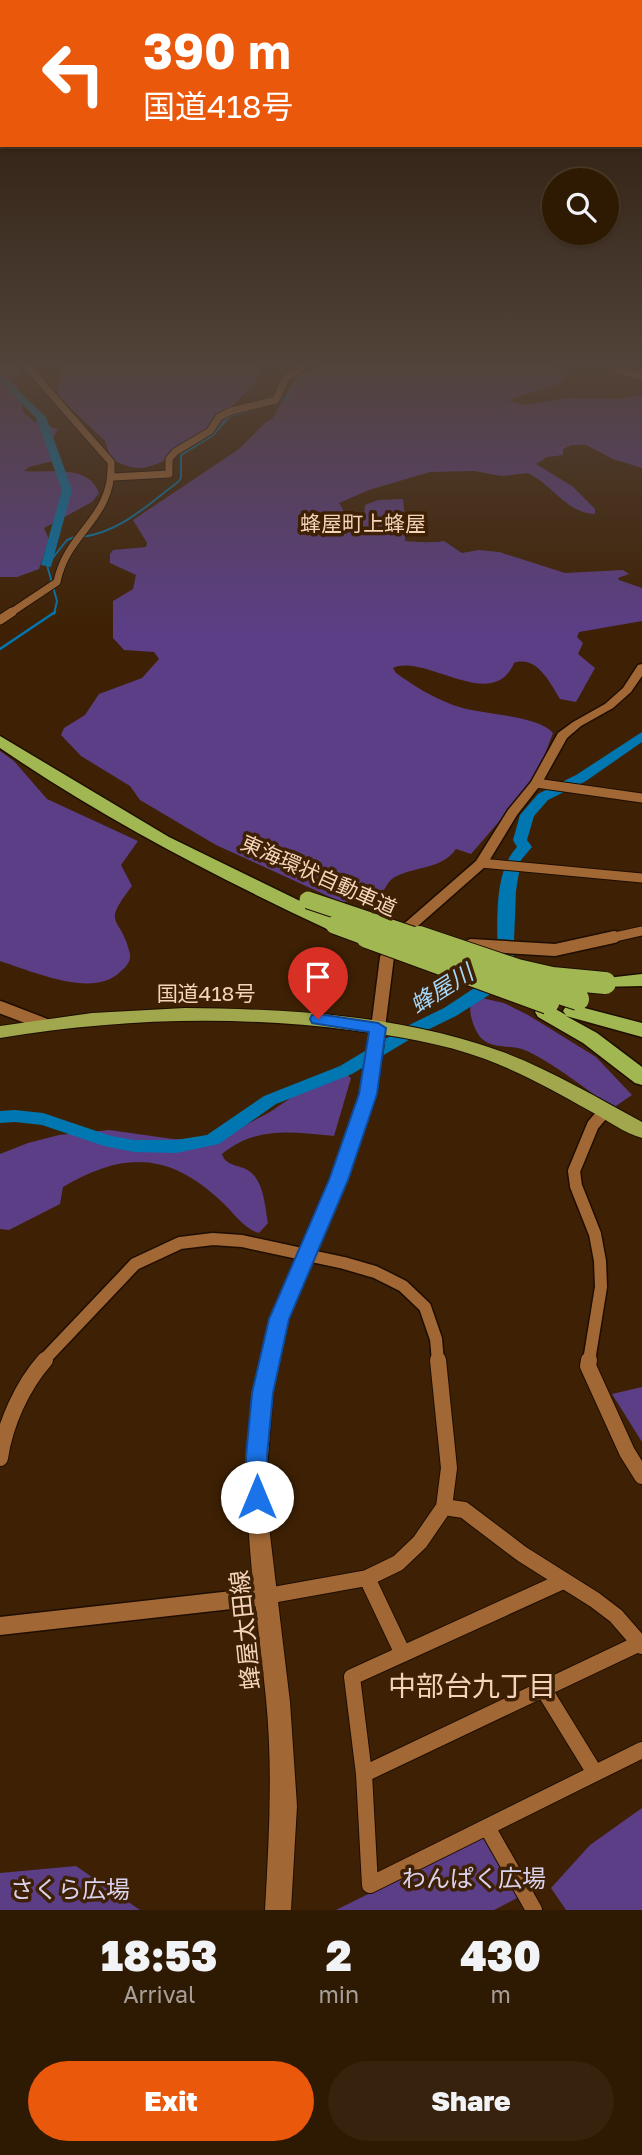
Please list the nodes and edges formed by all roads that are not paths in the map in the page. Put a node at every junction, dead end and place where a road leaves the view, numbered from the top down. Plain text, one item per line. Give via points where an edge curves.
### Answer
1 (104, 452) edge
2 (175, 452) edge
3 (113, 477) junction
4 (0, 620) edge
5 (642, 667) edge
6 (1, 733) edge
7 (536, 783) junction
8 (642, 798) edge
9 (481, 863) junction
10 (642, 878) edge
11 (303, 904) junction
12 (334, 925) junction
13 (408, 926) junction
14 (642, 931) edge
15 (642, 981) edge
16 (575, 1005) junction
17 (0, 1007) edge
18 (642, 1018) edge
19 (44, 1024) junction
20 (642, 1030) edge
21 (0, 1032) edge
22 (377, 1036) junction
23 (642, 1078) edge
24 (605, 1111) junction
25 (642, 1131) edge
26 (306, 1255) junction
27 (0, 1458) edge
28 (642, 1476) edge
29 (444, 1507) junction
30 (368, 1578) junction
31 (563, 1581) junction
32 (267, 1595) junction
33 (0, 1626) edge
34 (641, 1644) edge
35 (403, 1654) junction
36 (544, 1690) junction
37 (642, 1750) edge
38 (595, 1773) junction
39 (364, 1774) junction
40 (487, 1827) junction
41 (278, 1910) edge
42 (534, 1910) edge

1 - 3 street
2 - 3 street via 169,459 169,474
3 - 4 street via 111,493 60,561 57,582
5 - 7 street via 609,706 562,736
6 - 11 highway, 東海環状自動車道 via 101,808 194,858
7 - 8 street
7 - 9 street
9 - 10 street
9 - 13 street
11 - 12 highway, 東海環状自動車道
11 - 15 highway, bridge via 552,978
11 - 16 highway, 東海環状自動車道, bridge
12 - 16 highway, 東海環状自動車道, bridge via 478,979
12 - 23 highway, bridge via 545,1012 590,1038
13 - 14 street via 478,947 539,951
13 - 22 street via 387,957
16 - 18 highway, 東海環状自動車道
16 - 20 highway, 東海環状自動車道
17 - 19 street
19 - 21 highway, 国道418号
19 - 22 highway, 国道418号 via 119,1016 240,1015 318,1019
22 - 24 highway, 国道418号 via 401,1030 495,1056
22 - 26 main road, 蜂屋太田線 via 368,1094
24 - 25 highway, 国道418号
24 - 28 street via 596,1118 574,1171 600,1261 601,1287 588,1366
26 - 27 street via 213,1239 180,1243 135,1264 42,1363 24,1390
26 - 29 street via 375,1272 403,1286 425,1307 436,1339 442,1392 449,1468
26 - 32 main road, 蜂屋太田線 via 279,1319 263,1393 257,1518
29 - 30 street via 420,1542 398,1563
29 - 31 street via 464,1510
30 - 32 street
30 - 35 street
31 - 34 street via 616,1616
31 - 35 street
32 - 33 street
32 - 41 main road, 蜂屋太田線 via 284,1806
34 - 36 street
35 - 39 street via 352,1677
36 - 38 street
36 - 39 street
37 - 38 street
38 - 40 street
39 - 40 street via 370,1885
40 - 42 street

